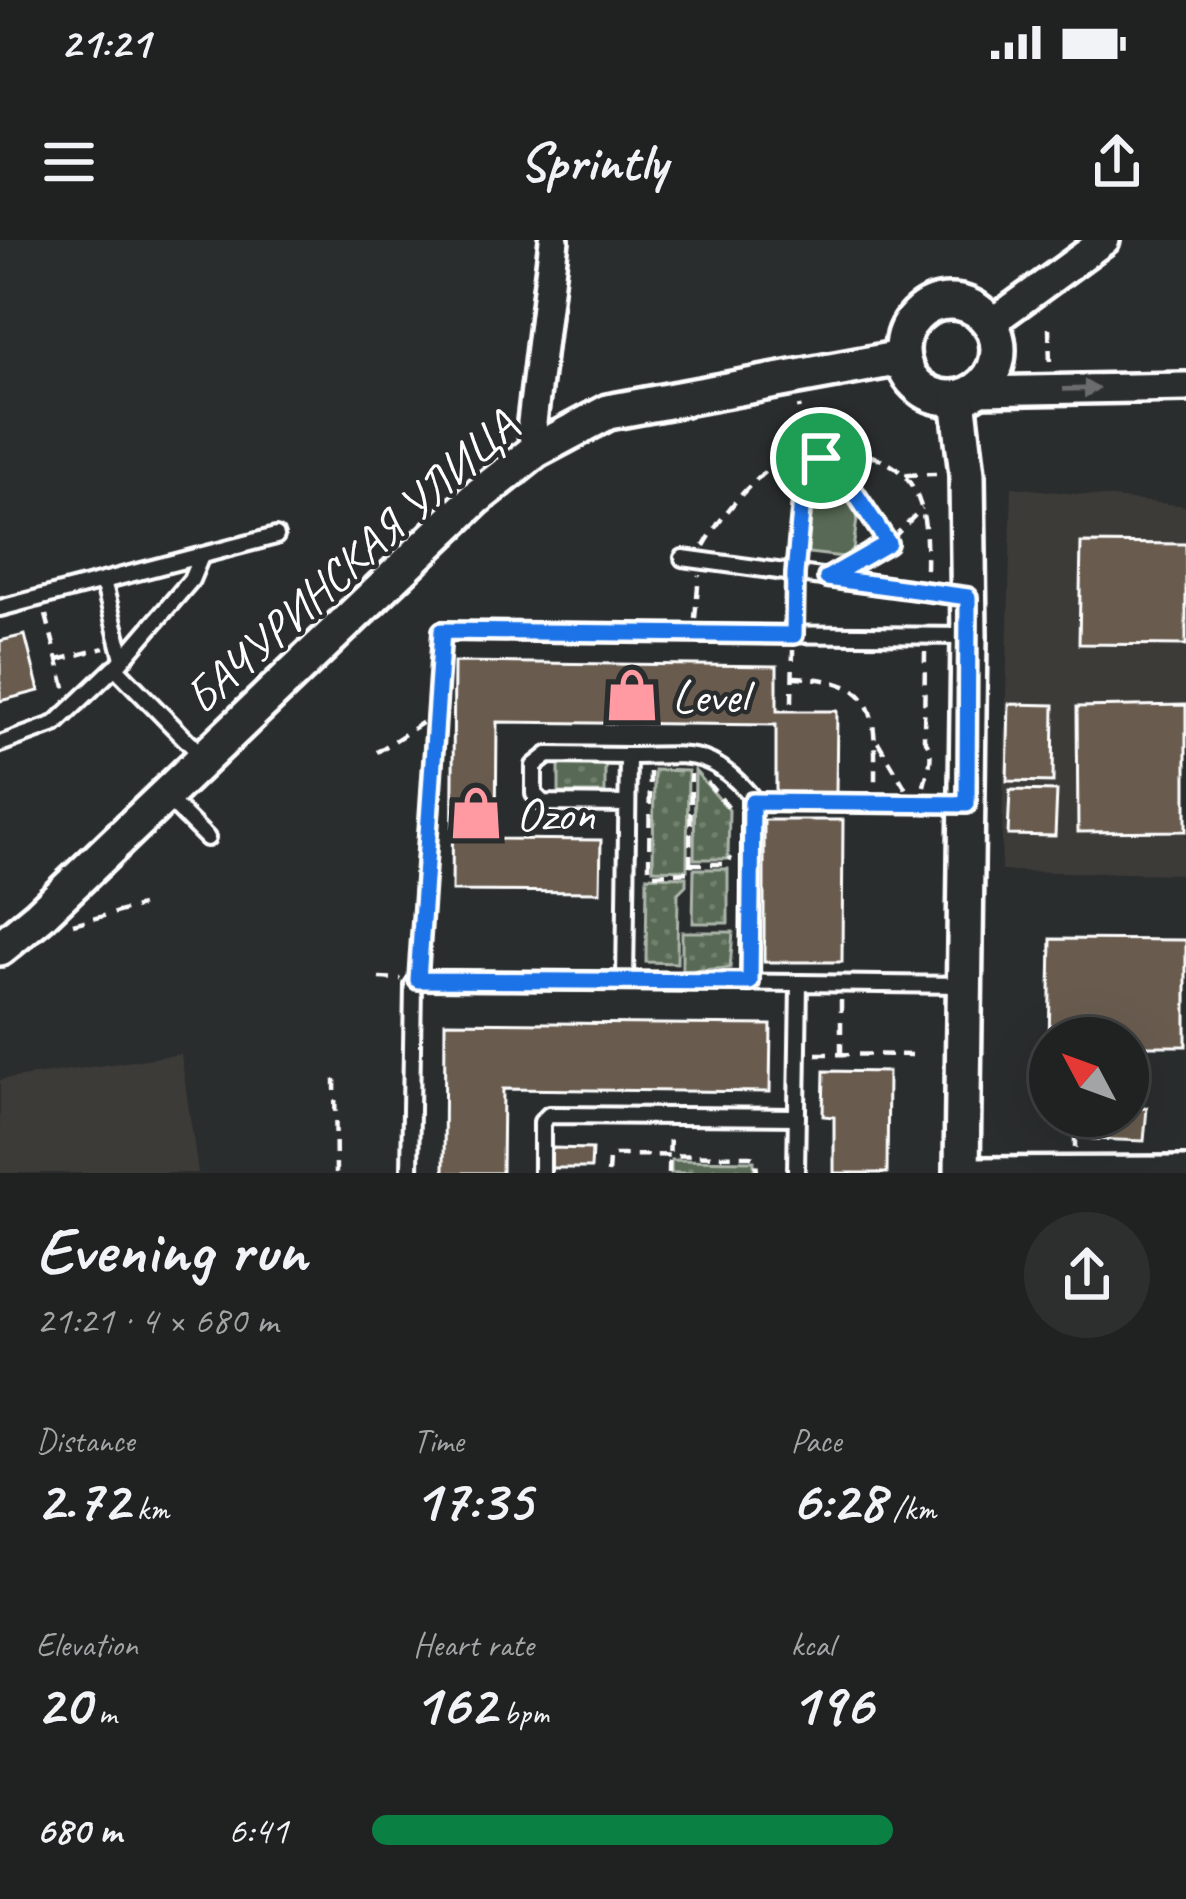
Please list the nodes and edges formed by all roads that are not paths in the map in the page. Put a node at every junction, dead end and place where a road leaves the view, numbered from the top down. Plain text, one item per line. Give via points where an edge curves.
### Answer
1 (554, 240) edge
2 (1105, 240) edge
3 (991, 323) junction
4 (902, 358) junction
5 (1186, 387) edge
6 (967, 394) junction
7 (535, 451) junction
8 (276, 536) dead end
9 (201, 556) junction
10 (683, 558) dead end
11 (103, 581) junction
12 (968, 597) junction
13 (0, 608) edge
14 (442, 631) road end
15 (969, 637) junction
16 (120, 657) junction
17 (0, 744) edge
18 (628, 756) junction
19 (204, 758) junction
20 (165, 796) junction
21 (752, 802) junction
22 (627, 804) junction
23 (967, 804) junction
24 (207, 838) dead end
25 (0, 948) edge
26 (625, 981) junction
27 (750, 982) junction
28 (799, 983) junction
29 (965, 985) junction
30 (797, 1118) junction
31 (1186, 1171) edge
32 (1075, 1172) edge
33 (410, 1173) edge
34 (542, 1173) edge
35 (796, 1173) edge
36 (962, 1173) edge

1 - 7 street
2 - 3 street
3 - 4 street via 960,302 923,308 909,322
3 - 6 street via 998,360 990,378
4 - 6 street via 921,390 939,398
4 - 7 street, БАЧУРИНСКАЯ УЛИЦА via 608,412
6 -> 5 street
6 - 12 street
7 - 19 street, БАЧУРИНСКАЯ УЛИЦА
8 - 9 lane
9 - 11 lane
9 - 16 lane via 191,580
10 - 12 lane
11 - 13 lane
11 - 16 lane
12 - 15 street
14 - 15 lane
15 - 23 street
16 - 17 lane via 71,711 43,731
16 - 19 lane
18 - 21 lane via 711,759
18 - 22 lane
18 - 22 lane via 542,757 534,766 534,794 543,803
19 - 20 street, БАЧУРИНСКАЯ УЛИЦА
20 - 24 lane
20 - 25 street, БАЧУРИНСКАЯ УЛИЦА
21 - 23 lane
21 - 27 lane
22 - 26 lane
23 - 29 street
26 - 27 lane
26 - 33 lane via 418,980
27 - 28 lane
28 - 29 lane
28 - 30 lane
29 - 36 street
30 - 34 lane via 549,1115 542,1122
30 - 35 lane
31 - 32 street
32 - 36 street

